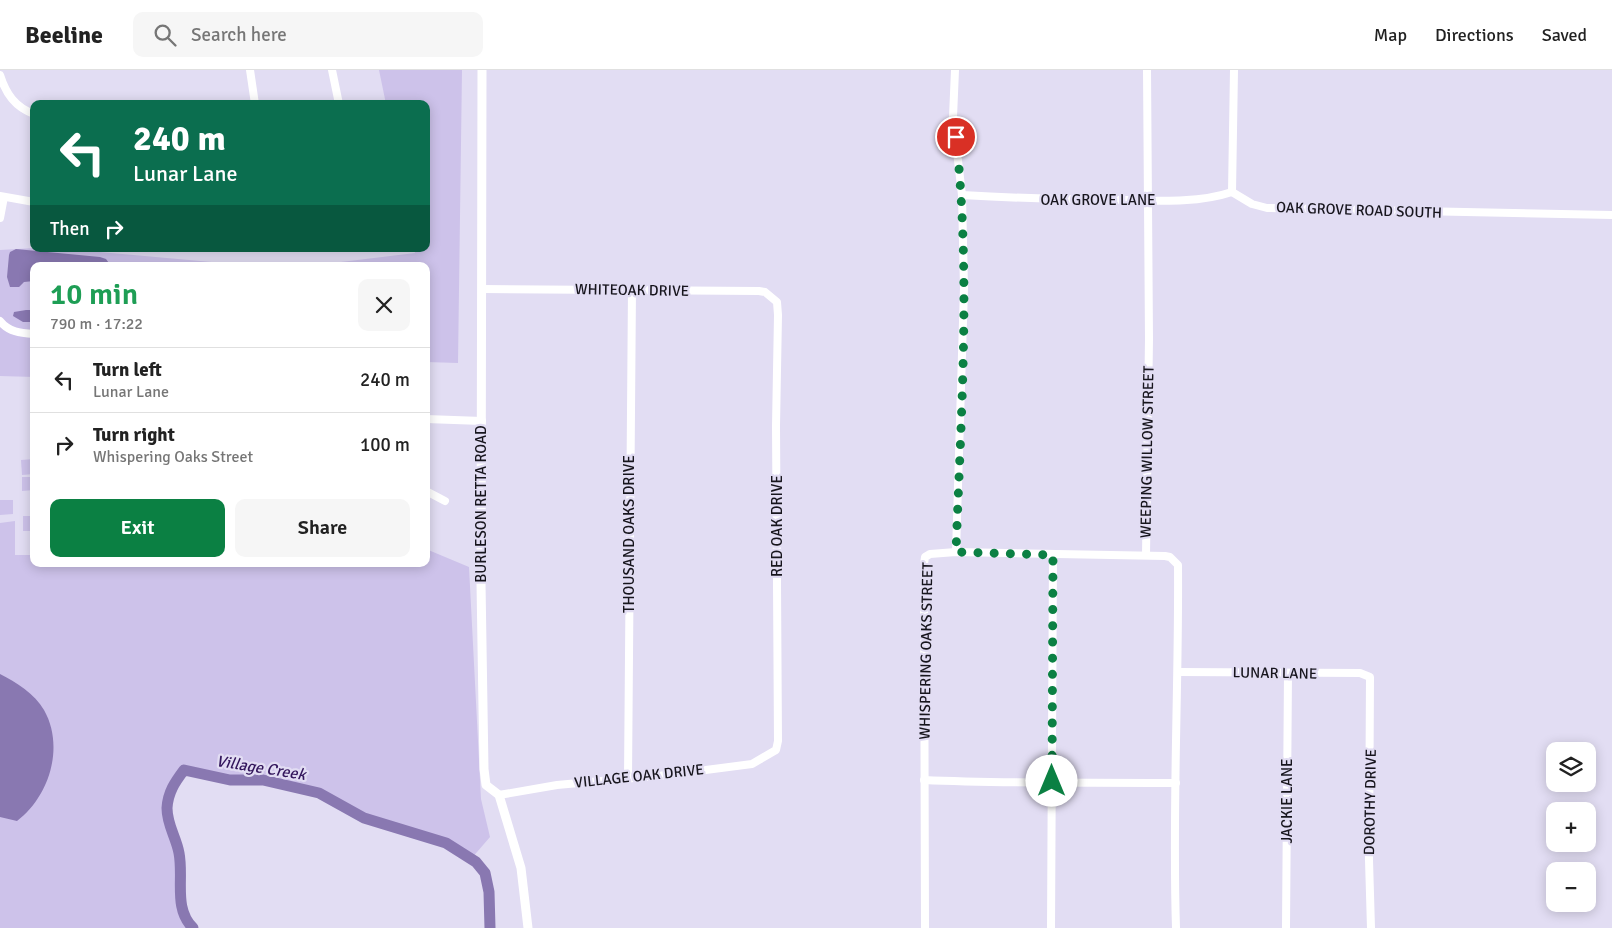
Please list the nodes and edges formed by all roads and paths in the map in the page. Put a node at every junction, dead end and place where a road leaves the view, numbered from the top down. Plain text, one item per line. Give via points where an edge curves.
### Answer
1 (250, 70) edge
2 (332, 70) edge
3 (482, 70) edge
4 (955, 70) edge
5 (1147, 70) edge
6 (1234, 70) edge
7 (0, 75) edge
8 (254, 100) edge
9 (338, 100) edge
10 (30, 113) edge
11 (1232, 192) junction
12 (962, 195) junction
13 (2, 196) edge
14 (30, 201) edge
15 (1147, 201) junction
16 (1612, 215) edge
17 (0, 218) edge
18 (482, 289) junction
19 (632, 290) junction
20 (777, 302) joint
21 (0, 321) edge
22 (30, 334) edge
23 (430, 419) edge
24 (482, 422) junction
25 (430, 493) edge
26 (445, 501) dead end
27 (956, 552) junction
28 (1053, 555) junction
29 (1146, 555) junction
30 (1179, 672) junction
31 (1288, 674) junction
32 (1370, 677) joint
33 (776, 750) joint
34 (628, 778) junction
35 (924, 780) junction
36 (1052, 781) junction
37 (1176, 783) junction
38 (499, 795) junction
39 (528, 928) edge
40 (925, 928) edge
41 (1051, 928) edge
42 (1176, 928) edge
43 (1286, 928) edge
44 (1371, 928) edge

1 - 8 street
2 - 9 street
3 - 18 street, BURLESON RETTA ROAD
4 - 12 street, WHISPERING OAKS STREET via 953,117
5 - 15 street, WEEPING WILLOW STREET
6 - 11 street
7 - 10 street via 11,99
11 - 15 street, OAK GROVE LANE via 1216,197
11 - 16 street, OAK GROVE ROAD SOUTH via 1252,204 1267,208
12 - 15 street, OAK GROVE LANE
12 - 27 street, WHISPERING OAKS STREET via 964,288
13 - 14 street
13 - 17 street
15 - 29 street, WEEPING WILLOW STREET
18 - 19 street, WHITEOAK DRIVE
18 - 24 street, BURLESON RETTA ROAD
19 - 20 street, WHITEOAK DRIVE via 759,291
19 - 34 street, THOUSAND OAKS DRIVE
20 - 33 street, RED OAK DRIVE
21 - 22 street via 6,328
23 - 24 street
24 - 38 street, BURLESON RETTA ROAD via 484,769 486,785
25 - 26 street
27 - 28 street
27 - 35 street, WHISPERING OAKS STREET via 930,554 925,557 924,564
28 - 29 street
28 - 36 street
29 - 30 street, WEEPING WILLOW STREET via 1170,557 1178,565
30 - 31 street, LUNAR LANE
30 - 37 street, WEEPING WILLOW STREET
31 - 32 street, LUNAR LANE via 1360,674
31 - 43 street, JACKIE LANE
32 - 44 street, DOROTHY DRIVE
33 - 34 street, VILLAGE OAK DRIVE via 752,764
34 - 38 street, VILLAGE OAK DRIVE
35 - 36 street
35 - 40 street, WHISPERING OAKS STREET
36 - 37 street
36 - 41 street
37 - 42 street, WEEPING WILLOW STREET
38 - 39 street, BURLESON RETTA ROAD via 521,868

